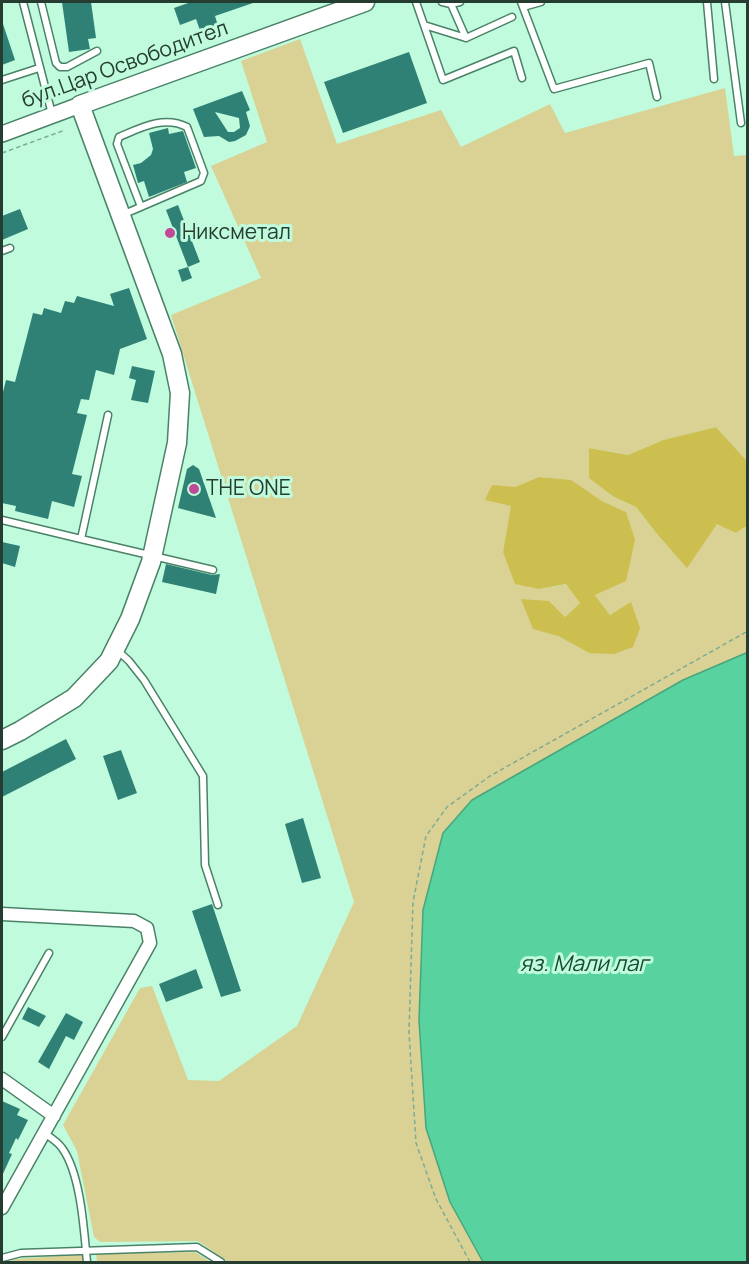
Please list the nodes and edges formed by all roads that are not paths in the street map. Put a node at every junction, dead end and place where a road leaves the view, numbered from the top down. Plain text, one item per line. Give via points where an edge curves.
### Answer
1 (23, 2) edge
2 (41, 2) edge
3 (365, 2) edge
4 (416, 2) edge
5 (442, 2) edge
6 (460, 2) edge
7 (541, 2) edge
8 (707, 2) edge
9 (725, 2) edge
10 (451, 4) junction
11 (522, 4) edge
12 (512, 17) dead end
13 (424, 25) junction
14 (466, 38) junction
15 (97, 51) dead end
16 (39, 68) junction
17 (522, 78) dead end
18 (714, 79) dead end
19 (2, 80) edge
20 (747, 96) edge
21 (657, 97) dead end
22 (737, 97) junction
23 (80, 105) junction
24 (52, 115) junction
25 (741, 123) dead end
26 (2, 134) edge
27 (141, 207) junction
28 (122, 216) junction
29 (10, 248) dead end
30 (2, 251) edge
31 (108, 415) dead end
32 (2, 520) edge
33 (81, 539) junction
34 (153, 555) junction
35 (213, 570) dead end
36 (115, 649) junction
37 (2, 740) edge
38 (218, 904) dead end
39 (2, 914) edge
40 (49, 953) dead end
41 (2, 1037) edge
42 (2, 1079) edge
43 (54, 1116) junction
44 (44, 1133) junction
45 (7, 1187) edge
46 (2, 1208) edge
47 (86, 1251) junction
48 (2, 1258) edge
49 (87, 1263) edge
50 (221, 1263) edge

1 - 16 lane
2 - 15 lane via 60,68
3 - 23 main road, бул.Цар Освободител
4 - 13 lane
5 - 10 lane
6 - 10 lane
7 - 11 lane
8 - 18 lane
9 - 22 lane
10 - 14 lane
11 - 21 lane via 554,89 649,63
12 - 14 lane
13 - 14 lane
13 - 17 lane via 443,80 514,51
16 - 19 lane
16 - 24 lane
20 - 22 lane
22 - 25 lane
23 - 24 street, бул.Цар Освободител
23 - 28 main road
24 - 26 street, бул.Цар Освободител
27 - 27 lane via 201,181 204,173 187,127 156,122 119,137 117,144
27 - 28 lane
28 - 34 main road via 172,354 180,393 177,443
29 - 30 lane
31 - 33 lane
32 - 33 lane
33 - 34 lane
34 - 35 lane
34 - 36 main road
36 - 37 main road via 75,698
36 - 38 lane via 144,680 203,776 205,865
39 - 43 street via 134,921 147,927 150,943
40 - 41 lane
42 - 43 street
43 - 44 street
44 - 45 street
44 - 47 lane via 61,1146 74,1175
45 - 46 street
47 - 48 lane via 21,1253
47 - 49 lane
47 - 50 lane via 197,1247

